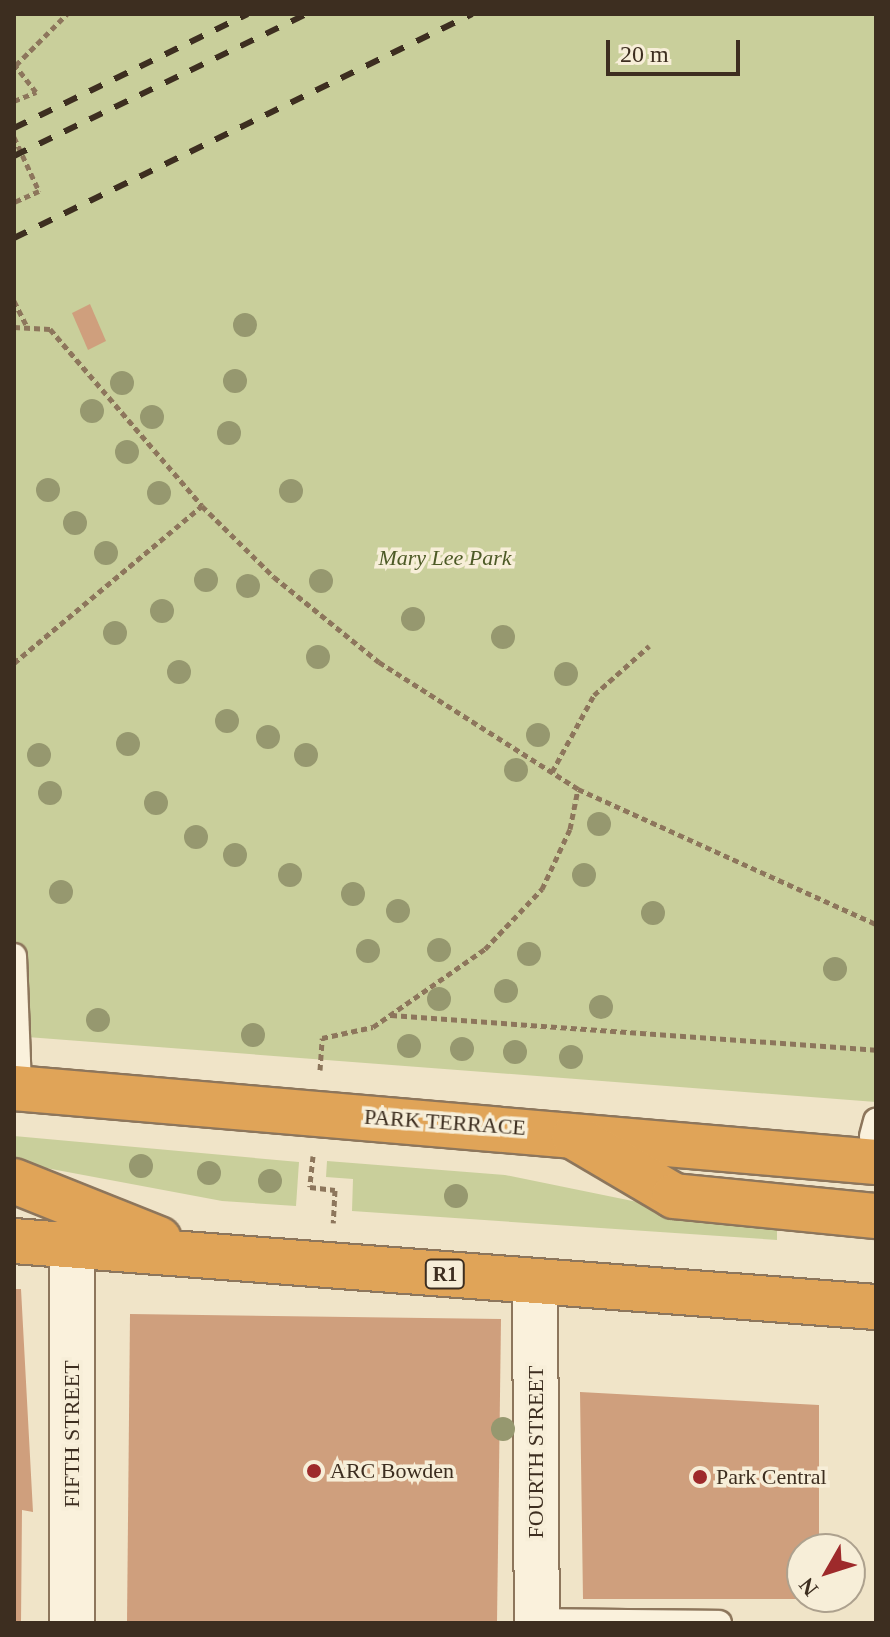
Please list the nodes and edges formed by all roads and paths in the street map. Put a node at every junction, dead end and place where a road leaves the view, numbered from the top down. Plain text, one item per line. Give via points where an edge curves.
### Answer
1 (67, 14) edge
2 (15, 65) edge
3 (14, 101) edge
4 (14, 137) edge
5 (14, 202) edge
6 (14, 301) edge
7 (26, 325) junction
8 (14, 327) edge
9 (202, 506) junction
10 (649, 646) dead end
11 (14, 663) edge
12 (552, 772) junction
13 (578, 789) junction
14 (876, 924) edge
15 (14, 956) edge
16 (391, 1015) junction
17 (322, 1038) dead end
18 (876, 1050) edge
19 (16, 1088) edge
20 (565, 1132) junction
21 (875, 1138) edge
22 (14, 1181) edge
23 (310, 1187) dead end
24 (335, 1190) dead end
25 (876, 1216) edge
26 (14, 1241) edge
27 (72, 1246) junction
28 (202, 1256) junction
29 (535, 1281) junction
30 (876, 1307) edge
31 (537, 1622) edge
32 (72, 1623) edge
33 (719, 1623) edge

1 - 2 path
2 - 3 path via 36,92
4 - 5 path via 39,191
6 - 7 path
7 - 8 path
7 - 9 path via 50,329
9 - 11 path
9 - 12 path via 274,577 379,662
10 - 12 path via 594,695
12 - 13 path
13 - 14 path
13 - 16 path via 570,829 542,889 485,949
15 - 19 lane
16 - 17 path via 373,1027
16 - 18 path
19 - 20 highway, PARK TERRACE
20 - 21 highway, PARK TERRACE via 684,1140 816,1131
20 - 25 highway via 674,1196
22 - 28 highway
23 - 24 path
26 - 27 highway, R1
27 - 28 highway, R1
27 - 32 street, FIFTH STREET
28 - 29 highway, R1
29 - 30 highway, R1
29 - 31 street, FOURTH STREET
31 - 33 lane

